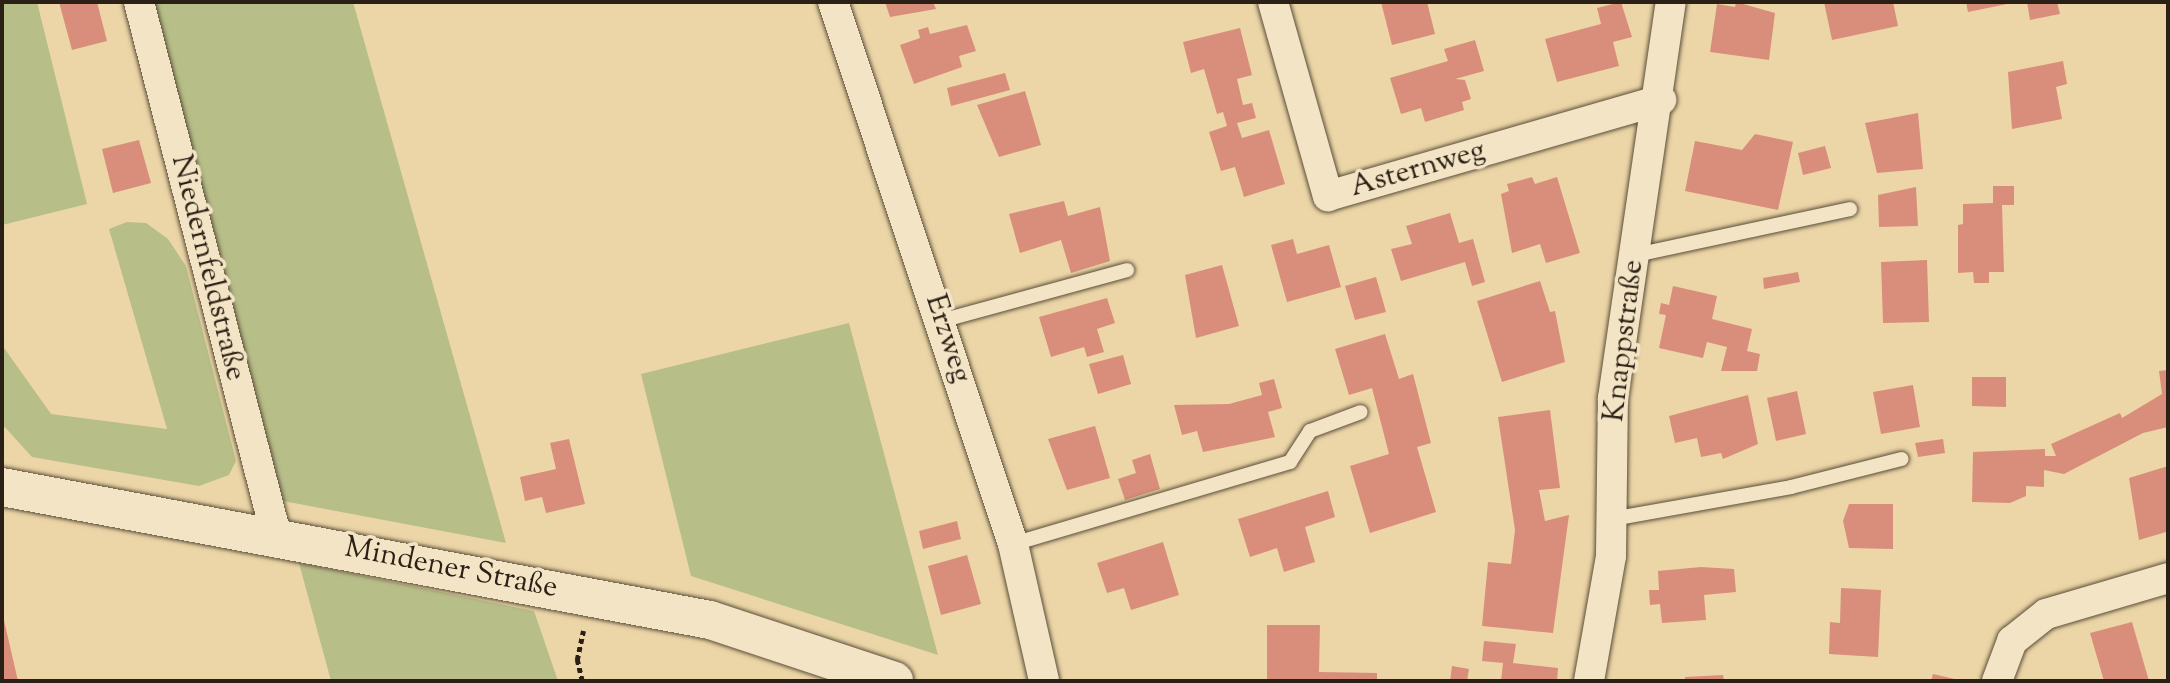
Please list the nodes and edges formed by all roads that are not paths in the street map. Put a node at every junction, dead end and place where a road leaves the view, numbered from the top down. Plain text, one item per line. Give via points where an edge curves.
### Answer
1 (139, 2) edge
2 (833, 2) edge
3 (1273, 2) edge
4 (1671, 2) edge
5 (1661, 100) junction
6 (1850, 209) dead end
7 (1636, 255) junction
8 (1127, 270) dead end
9 (941, 321) junction
10 (1361, 412) dead end
11 (1902, 458) dead end
12 (2, 487) edge
13 (1612, 519) junction
14 (275, 535) junction
15 (1013, 544) junction
16 (2168, 578) edge
17 (894, 681) edge
18 (1044, 681) edge
19 (1589, 681) edge
20 (1997, 681) edge

1 - 14 street, Niedernfeldstraße
2 - 9 street, Erzweg
3 - 5 street, Asternweg via 1328,196
4 - 5 street, Knappstraße
5 - 7 street, Knappstraße
6 - 7 lane
7 - 13 street, Knappstraße via 1613,398
8 - 9 lane
9 - 15 street, Erzweg
10 - 15 lane via 1310,430 1290,462
11 - 13 lane via 1791,487
12 - 14 street, Mindener Straße
13 - 19 street, Knappstraße via 1611,556
14 - 17 street, Mindener Straße via 710,620
15 - 18 street, Erzweg
16 - 20 street via 2046,614 2012,641

